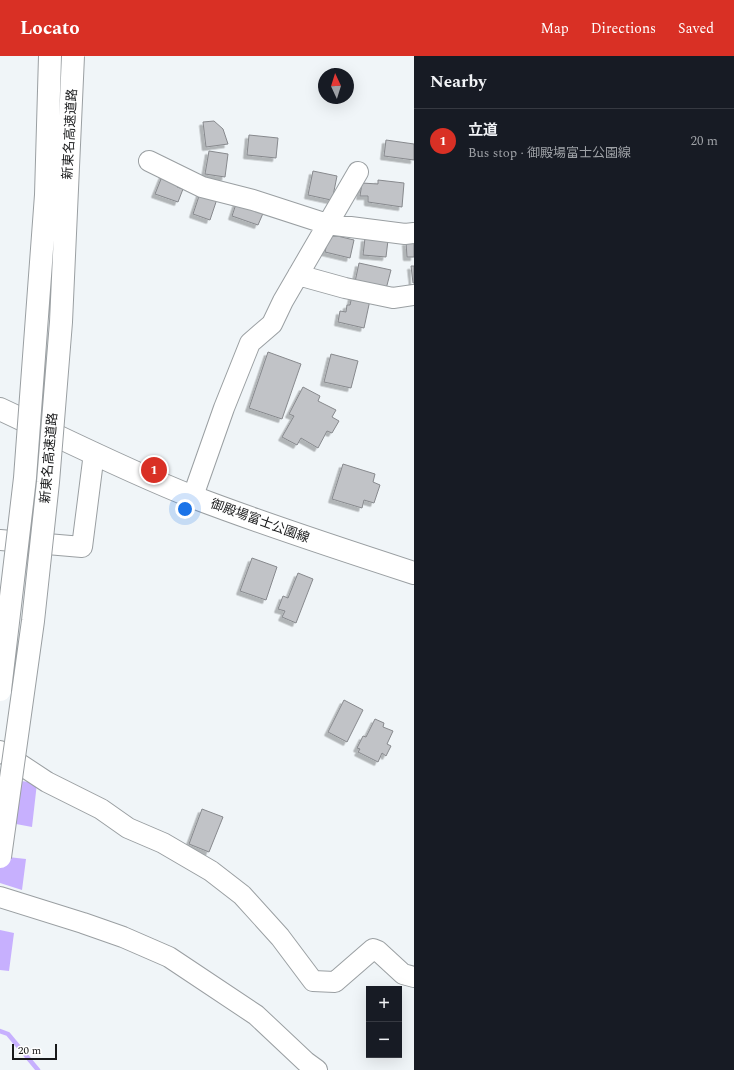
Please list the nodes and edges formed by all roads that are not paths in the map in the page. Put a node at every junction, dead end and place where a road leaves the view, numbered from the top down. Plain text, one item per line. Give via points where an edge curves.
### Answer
1 (50, 56) edge
2 (73, 56) edge
3 (149, 161) dead end
4 (358, 172) dead end
5 (327, 224) junction
6 (414, 233) edge
7 (298, 275) junction
8 (414, 295) edge
9 (0, 409) edge
10 (94, 453) junction
11 (193, 496) junction
12 (0, 540) edge
13 (414, 573) edge
14 (0, 690) edge
15 (0, 751) edge
16 (0, 857) edge
17 (0, 897) edge
18 (414, 977) edge
19 (317, 1070) edge

1 - 14 main road, 新東名高速道路, bridge via 46,194 25,478
2 - 16 main road, 新東名高速道路, bridge via 61,322 48,482 33,621
3 - 5 street via 202,187 253,200
4 - 5 street
5 - 6 street
5 - 7 street
7 - 8 street via 393,298
7 - 11 street via 272,324 250,343
9 - 10 main road, 御殿場富士公園線
10 - 11 main road, 御殿場富士公園線
10 - 12 street via 82,547
11 - 13 main road, 御殿場富士公園線 via 308,539
15 - 18 street via 47,782 101,809 128,828 163,843 211,871 242,895 280,937 313,981 334,982 373,949 403,974
17 - 19 street via 123,937 170,957 256,1015

